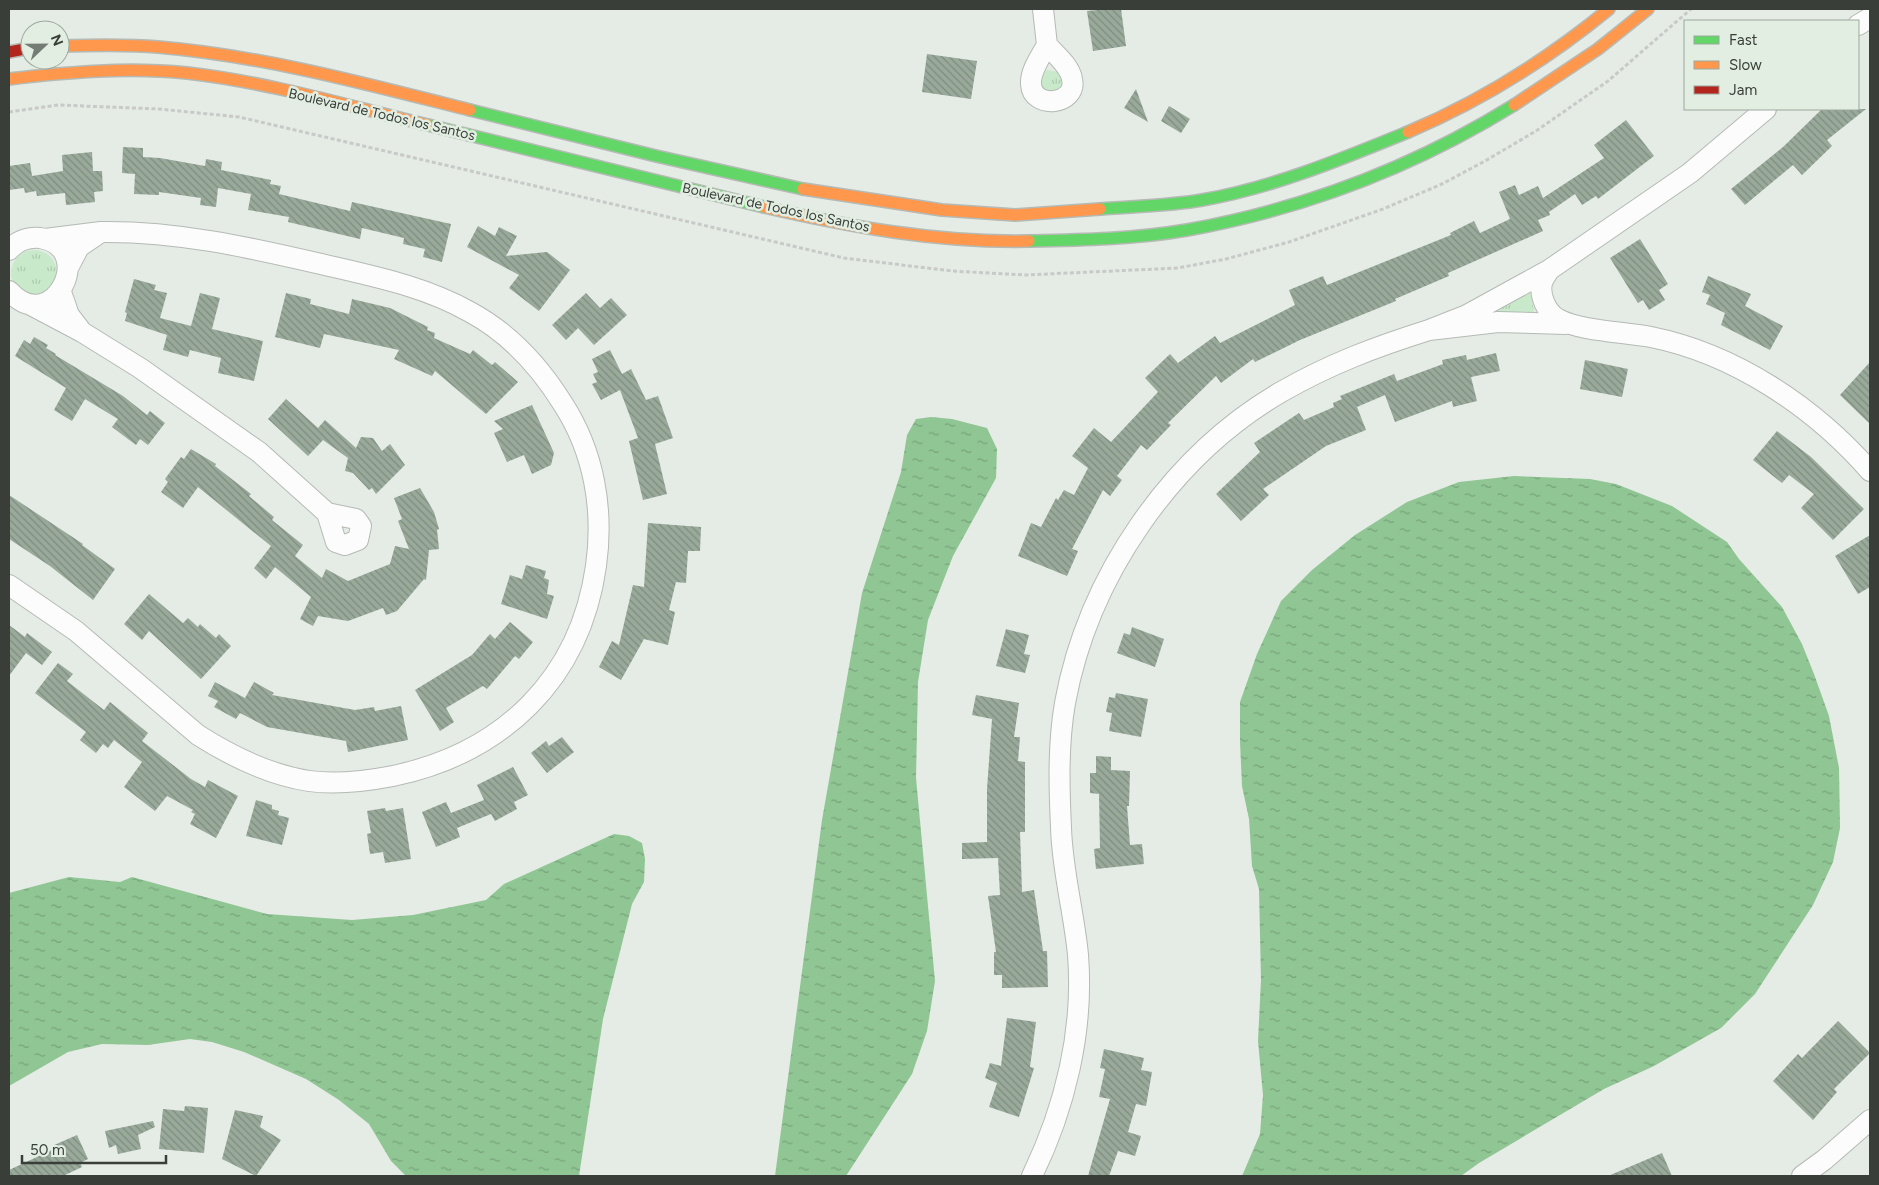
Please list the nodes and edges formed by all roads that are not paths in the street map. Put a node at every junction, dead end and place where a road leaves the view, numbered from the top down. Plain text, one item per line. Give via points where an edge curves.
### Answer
1 (1043, 9) edge
2 (1608, 9) edge
3 (1648, 9) edge
4 (1870, 18) edge
5 (1859, 24) edge
6 (70, 45) edge
7 (1047, 45) dead end
8 (9, 80) edge
9 (1765, 110) edge
10 (101, 232) junction
11 (45, 239) junction
12 (13, 244) edge
13 (68, 268) junction
14 (1549, 270) junction
15 (60, 292) junction
16 (15, 297) edge
17 (1571, 324) junction
18 (1429, 330) junction
19 (82, 332) junction
20 (1870, 471) edge
21 (327, 513) dead end
22 (9, 585) edge
23 (1870, 1120) edge
24 (1821, 1168) edge
25 (1032, 1176) edge
26 (1802, 1176) edge

1 - 7 street
2 - 6 street, Boulevard de Todos los Santos via 1534,65 1384,143 1264,185 1203,200 1019,216 850,199 254,58 179,48
3 - 8 street, Boulevard de Todos los Santos via 1619,34 1500,114 1392,169 1258,215 1189,230 1124,238 1028,242 942,239 835,223 208,75 123,71 55,73
4 - 5 street
9 - 14 street via 1690,173
10 - 11 street
10 - 13 street via 79,247
10 - 22 street via 202,238 390,281 440,296 498,330 552,385 584,446 595,480 598,508 600,542 593,586 584,620 564,660 548,684 495,735 462,754 417,771 382,778 309,781 256,765 198,735 76,631
11 - 12 street via 34,238
11 - 13 street via 61,250
13 - 15 street via 65,285
14 - 17 street via 1542,284 1543,300 1557,319
14 - 18 street via 1467,315
15 - 16 street via 41,304
15 - 19 street
16 - 19 street
17 - 18 street via 1498,322
17 - 20 street via 1652,337 1704,354 1754,376 1806,410 1852,450
18 - 25 street via 1367,349 1318,372 1278,394 1217,439 1178,478 1148,515 1121,552 1101,594 1080,646 1065,703 1060,759 1060,828 1078,956 1079,1001 1067,1083 1057,1118
19 - 21 street via 140,368 259,452
23 - 24 street
24 - 26 street

